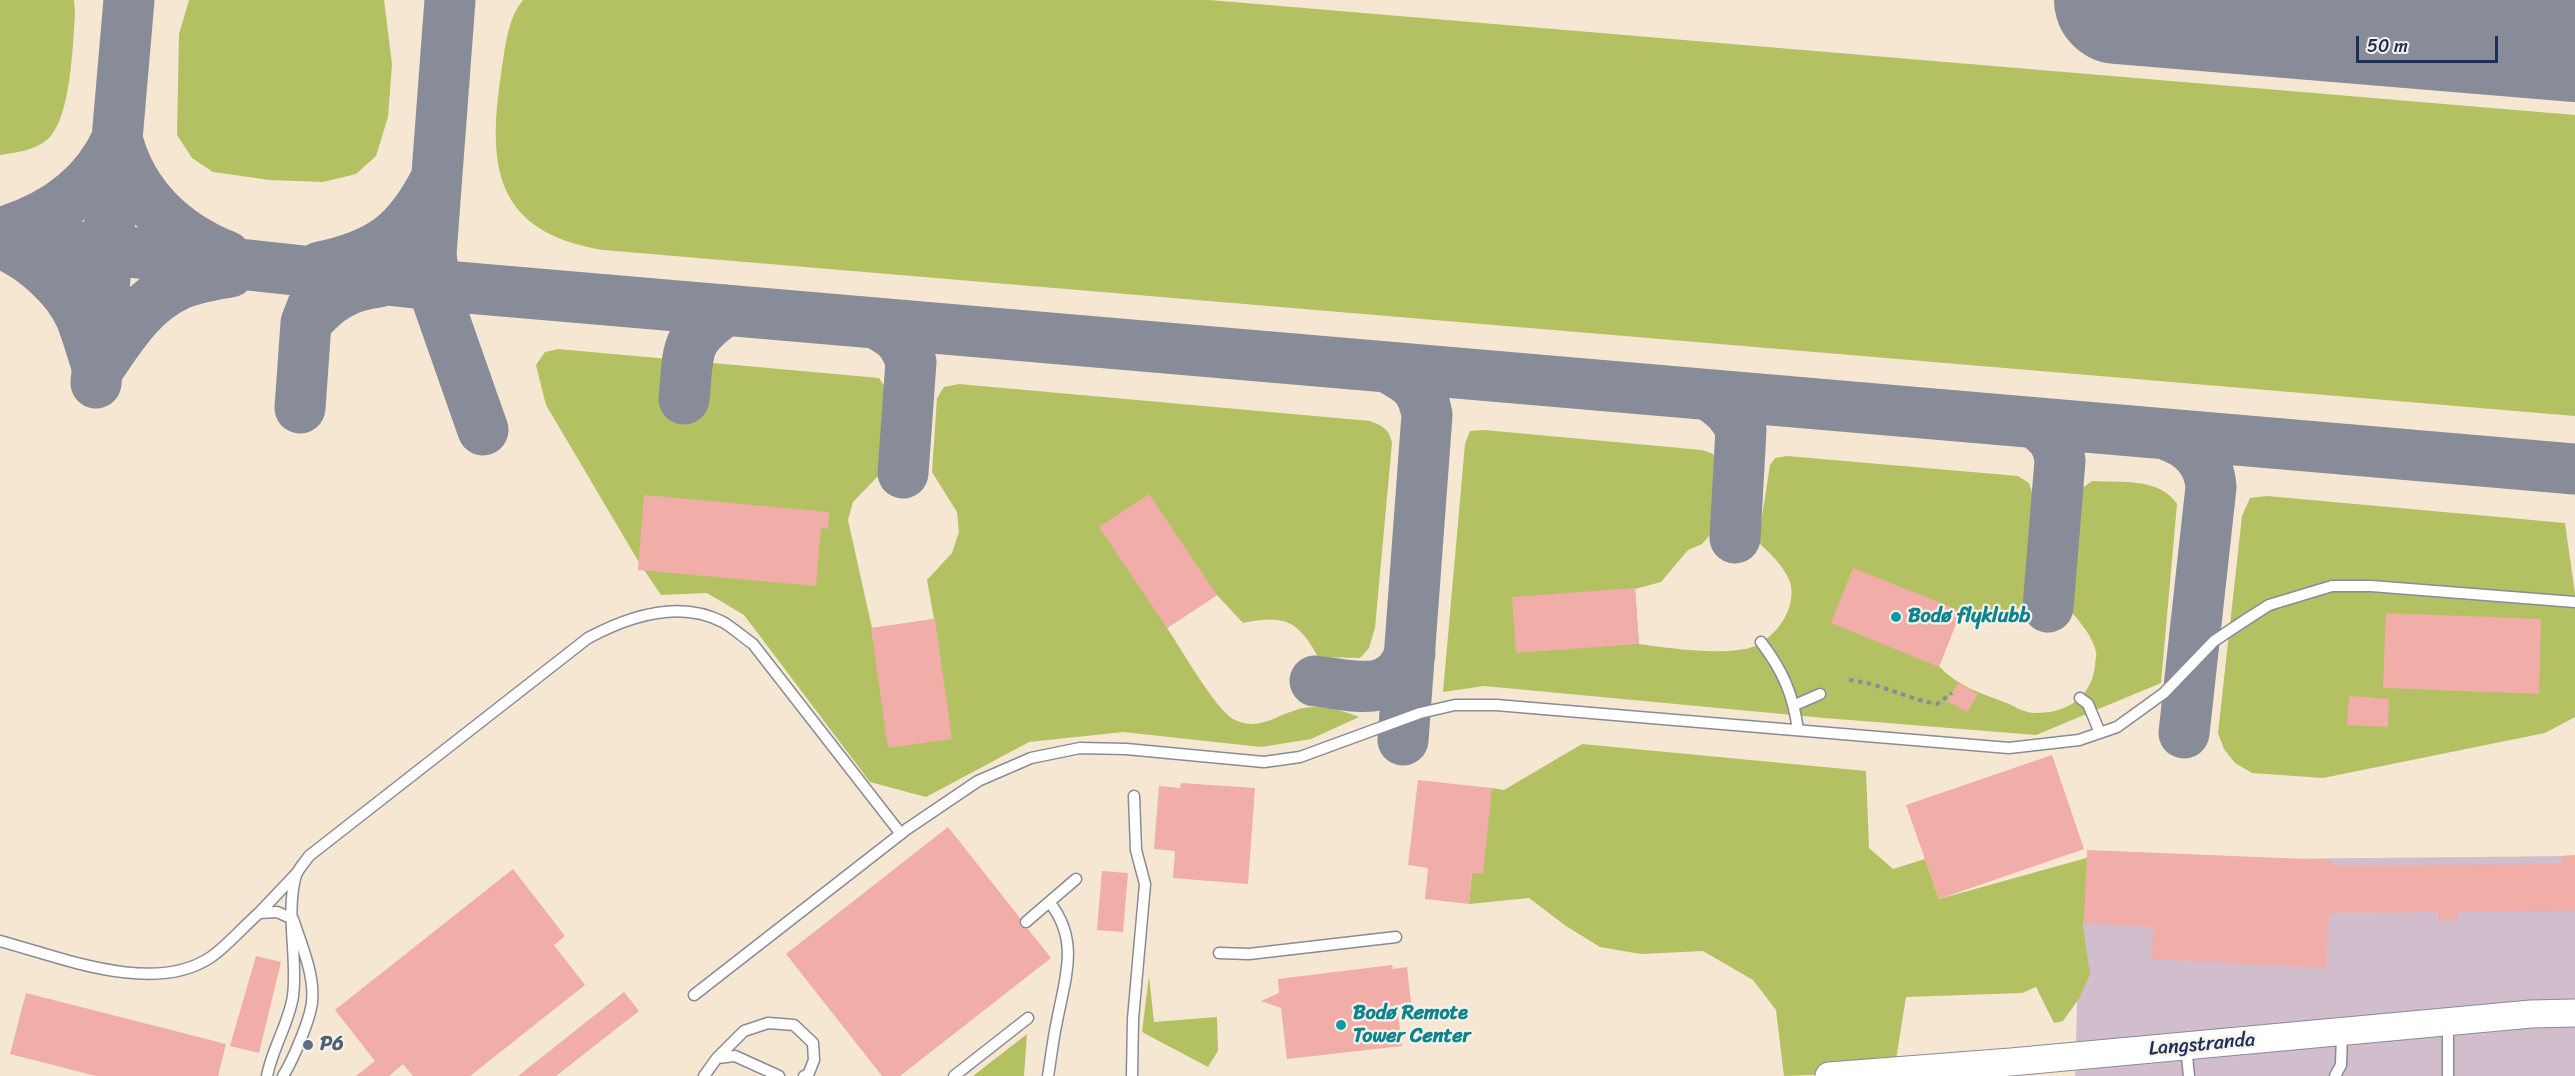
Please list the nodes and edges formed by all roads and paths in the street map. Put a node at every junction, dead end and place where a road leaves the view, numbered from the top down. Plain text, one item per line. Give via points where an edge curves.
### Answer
1 (2575, 602) edge
2 (1761, 642) dead end
3 (1849, 680) dead end
4 (1952, 693) dead end
5 (1820, 694) dead end
6 (2080, 698) dead end
7 (1795, 705) junction
8 (1798, 730) junction
9 (2100, 733) junction
10 (1134, 796) dead end
11 (901, 834) junction
12 (297, 873) junction
13 (1076, 879) dead end
14 (1050, 903) junction
15 (259, 913) junction
16 (293, 919) junction
17 (1026, 922) dead end
18 (1396, 937) dead end
19 (0, 941) edge
20 (1219, 953) dead end
21 (694, 995) dead end
22 (2575, 1013) edge
23 (1028, 1018) dead end
24 (2448, 1022) junction
25 (2342, 1032) junction
26 (2186, 1047) junction
27 (717, 1058) junction
28 (2004, 1070) edge
29 (267, 1076) edge
30 (283, 1076) edge
31 (704, 1076) edge
32 (714, 1076) edge
33 (779, 1076) edge
34 (804, 1076) edge
35 (954, 1076) edge
36 (1048, 1076) edge
37 (1132, 1076) edge
38 (1829, 1076) edge
39 (2189, 1076) edge
40 (2335, 1076) edge
41 (2448, 1076) edge

1 - 9 lane via 2332,586 2269,605 2214,641 2164,693 2117,727
2 - 7 lane via 1776,661
3 - 4 path via 1937,704
5 - 7 lane
6 - 9 lane via 2088,704
7 - 8 lane
8 - 9 lane via 2009,748 2079,740
8 - 11 lane via 1455,705 1420,713 1300,756 1264,762 1080,748 1031,758 978,781
10 - 37 lane via 1136,850 1145,884
11 - 12 lane via 753,644 722,621 685,611 645,614 616,622 588,638 309,856
11 - 21 lane
12 - 15 lane
12 - 16 lane
13 - 14 lane
14 - 17 lane
14 - 36 lane via 1065,929 1070,951
15 - 16 lane via 277,912
15 - 19 lane via 211,957 188,968 155,975 121,972
16 - 29 lane via 296,968 292,1000
16 - 30 lane via 307,962 312,1001
18 - 20 lane via 1249,954
22 - 24 street, Langstranda
23 - 35 lane
24 - 25 street, Langstranda
24 - 41 lane
25 - 26 street, Langstranda
25 - 40 lane via 2341,1065
26 - 28 street, Langstranda
26 - 39 lane
27 - 31 lane
27 - 32 lane
27 - 33 lane via 735,1056
27 - 34 lane via 744,1031 768,1023 794,1025 813,1043 814,1060
28 - 38 street, Langstranda

